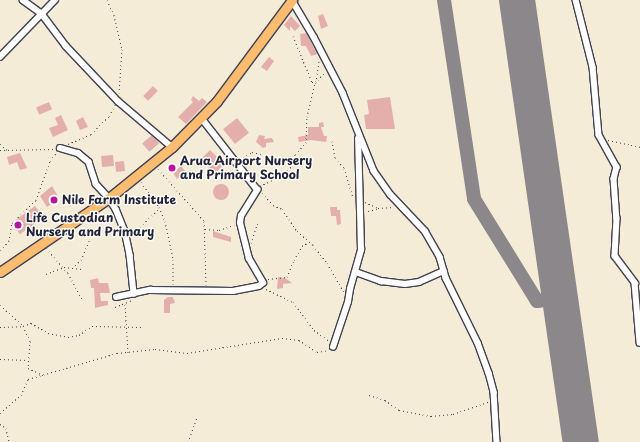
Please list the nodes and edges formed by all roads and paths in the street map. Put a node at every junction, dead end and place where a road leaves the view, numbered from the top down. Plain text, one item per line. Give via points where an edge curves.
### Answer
1 (23, 0) edge
2 (55, 0) edge
3 (107, 0) edge
4 (292, 0) edge
5 (576, 0) edge
6 (42, 14) junction
7 (293, 36) dead end
8 (322, 52) junction
9 (0, 57) edge
10 (331, 70) junction
11 (316, 82) junction
12 (118, 101) junction
13 (201, 118) junction
14 (358, 136) junction
15 (603, 139) junction
16 (332, 141) dead end
17 (0, 144) edge
18 (172, 147) junction
19 (60, 148) junction
20 (640, 148) edge
21 (0, 150) edge
22 (8, 150) junction
23 (261, 154) dead end
24 (238, 162) junction
25 (153, 164) junction
26 (136, 178) junction
27 (256, 188) junction
28 (110, 198) junction
29 (359, 202) junction
30 (378, 208) junction
31 (404, 208) junction
32 (159, 209) junction
33 (368, 211) dead end
34 (258, 222) dead end
35 (240, 223) junction
36 (204, 229) junction
37 (126, 238) junction
38 (89, 241) dead end
39 (309, 242) junction
40 (42, 243) junction
41 (247, 248) junction
42 (0, 250) edge
43 (64, 267) junction
44 (1, 268) edge
45 (71, 268) junction
46 (82, 269) dead end
47 (444, 271) junction
48 (356, 272) junction
49 (46, 274) dead end
50 (263, 280) junction
51 (259, 286) junction
52 (205, 290) junction
53 (174, 291) junction
54 (134, 294) junction
55 (345, 295) dead end
56 (116, 297) dead end
57 (82, 299) dead end
58 (125, 304) junction
59 (0, 305) edge
60 (115, 307) dead end
61 (23, 326) junction
62 (128, 326) junction
63 (0, 327) edge
64 (141, 327) dead end
65 (640, 343) edge
66 (333, 347) junction
67 (128, 354) junction
68 (0, 359) edge
69 (28, 361) junction
70 (43, 375) junction
71 (369, 394) dead end
72 (494, 400) junction
73 (0, 413) edge
74 (197, 417) dead end
75 (0, 424) edge
76 (8, 442) edge
77 (188, 442) edge
78 (497, 442) edge

1 - 6 street
2 - 6 street
3 - 12 path via 114,15 122,49
4 - 8 street
4 - 13 main road via 217,101
5 - 15 street via 593,67 598,127
6 - 9 street
6 - 12 street via 66,46
7 - 11 path via 311,80
8 - 10 street
8 - 11 path via 317,66
10 - 11 path
10 - 14 street via 351,112
11 - 27 path via 307,117 306,143 295,154 294,163 285,174
12 - 18 street
12 - 19 path via 109,116 91,134
13 - 18 main road
13 - 24 street
14 - 29 street
14 - 31 street via 374,171
15 - 20 path
15 - 65 street via 617,167 614,179 617,218 615,256 635,282
16 - 29 path via 335,158 344,168 352,193
17 - 22 path
18 - 25 main road
19 - 22 path
19 - 28 street via 78,153 89,162 96,184
19 - 42 path via 50,161 36,200 12,223 9,241
21 - 22 path
23 - 24 path via 249,153
24 - 27 street
25 - 26 main road
25 - 36 path via 203,218
26 - 28 main road
26 - 32 path via 147,187
27 - 35 street via 241,216
27 - 39 path via 282,209 297,231
28 - 37 street
28 - 40 main road
29 - 30 path
29 - 48 street via 361,250
30 - 31 path
30 - 33 path
31 - 47 street via 432,241
32 - 37 path
32 - 53 path via 170,239
34 - 41 path
35 - 36 path via 219,230
35 - 41 street
36 - 52 path via 207,241
37 - 54 street
38 - 45 path via 82,260
39 - 50 path via 300,250 288,277
39 - 55 path via 327,263
40 - 43 path
40 - 44 main road
41 - 50 street via 251,262
43 - 45 path
43 - 49 path
43 - 57 path
45 - 46 path
47 - 48 street via 419,282 405,284 381,281
47 - 72 street via 484,357
48 - 66 street
50 - 51 street
51 - 52 street via 233,291
51 - 66 path via 279,293 293,302 314,330
52 - 53 street
53 - 54 street via 150,290
54 - 56 street
54 - 58 path via 132,300
58 - 60 path
58 - 62 path
59 - 61 path
61 - 62 path via 31,323 52,334 72,337 92,326
61 - 63 path
61 - 69 path via 30,341
62 - 64 path
62 - 67 path
66 - 67 path via 326,352 317,352 299,340 282,338 187,354 155,349
67 - 70 path via 117,353
68 - 69 path
69 - 70 path via 28,368
70 - 73 path via 27,380 21,395
71 - 72 path via 386,400 399,410 431,416 453,414
72 - 78 street
74 - 77 path
75 - 76 path via 6,428

